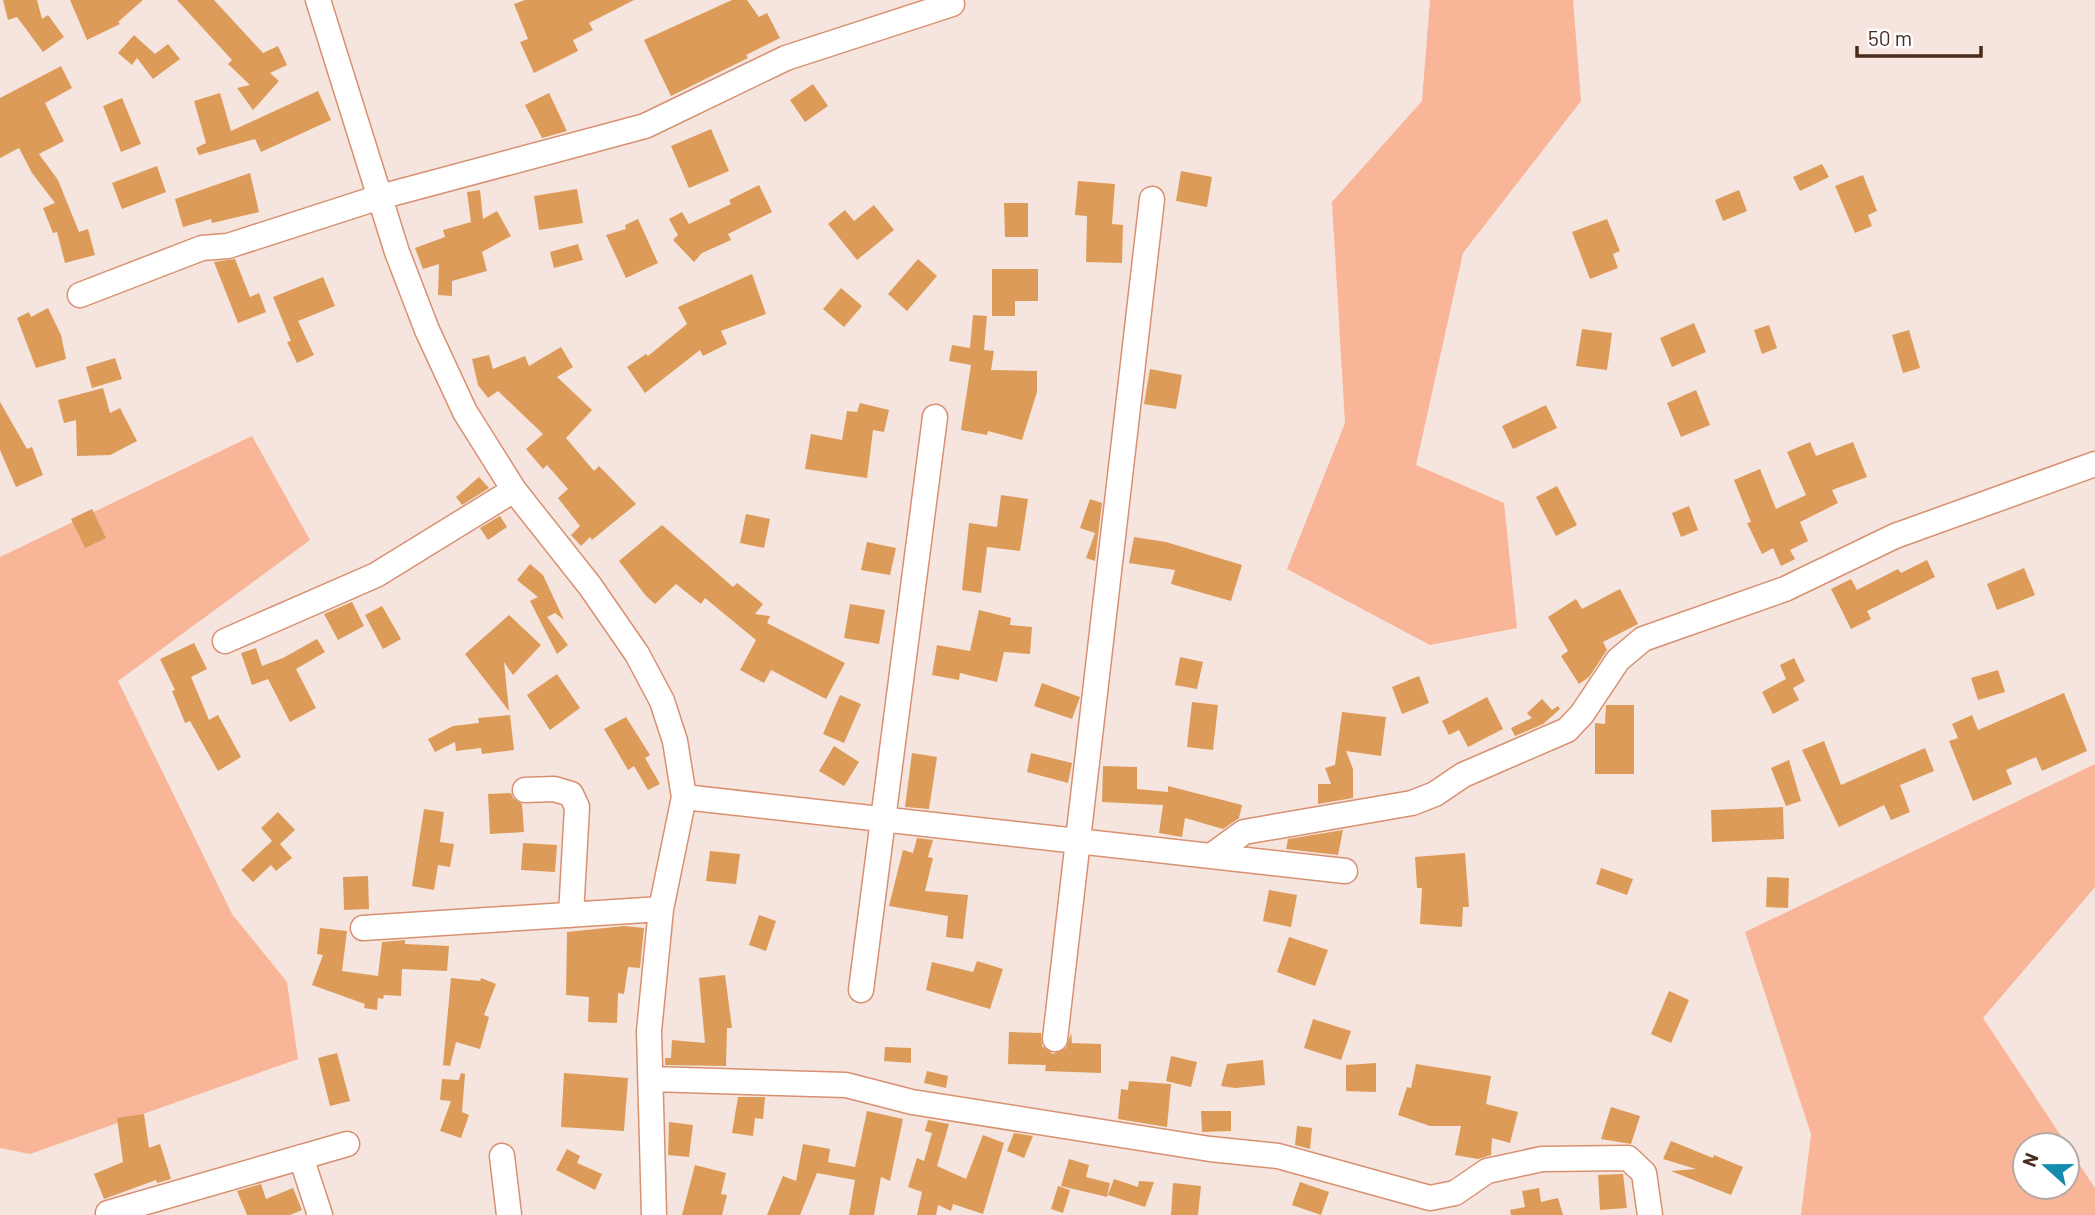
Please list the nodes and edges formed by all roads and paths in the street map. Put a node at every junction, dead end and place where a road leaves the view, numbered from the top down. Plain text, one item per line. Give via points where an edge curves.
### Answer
1 (318, 0) edge
2 (952, 4) dead end
3 (380, 197) junction
4 (1152, 199) dead end
5 (80, 295) dead end
6 (935, 417) dead end
7 (2095, 464) edge
8 (514, 490) junction
9 (225, 641) dead end
10 (525, 790) dead end
11 (684, 797) junction
12 (882, 819) junction
13 (1076, 841) junction
14 (1211, 856) junction
15 (1345, 871) dead end
16 (661, 909) junction
17 (571, 915) junction
18 (363, 928) dead end
19 (861, 990) dead end
20 (1055, 1039) dead end
21 (651, 1079) junction
22 (347, 1144) dead end
23 (502, 1156) dead end
24 (301, 1157) junction
25 (108, 1213) dead end
26 (320, 1215) edge
27 (509, 1215) edge
28 (653, 1215) edge
29 (1650, 1215) edge

1 - 3 street
2 - 3 street via 786,58 645,126
3 - 5 street via 228,246 202,248
3 - 8 street via 427,330 465,412
4 - 13 street
6 - 12 street
7 - 14 street via 1895,536 1785,589 1643,639 1618,660 1567,730 1463,775 1435,794 1412,803 1244,832
8 - 9 street via 376,575
8 - 11 street via 637,654 662,701 675,741
10 - 17 street via 572,794 577,807
11 - 12 street
11 - 16 street
12 - 13 street
12 - 19 street
13 - 14 street
13 - 20 street
14 - 15 street
16 - 17 street
16 - 21 street via 649,1031
17 - 18 street
21 - 28 street
21 - 29 street via 846,1085 951,1108 1278,1156 1430,1198 1455,1193 1486,1171 1542,1159 1628,1158 1644,1173
22 - 24 street
23 - 27 street
24 - 25 street
24 - 26 street

